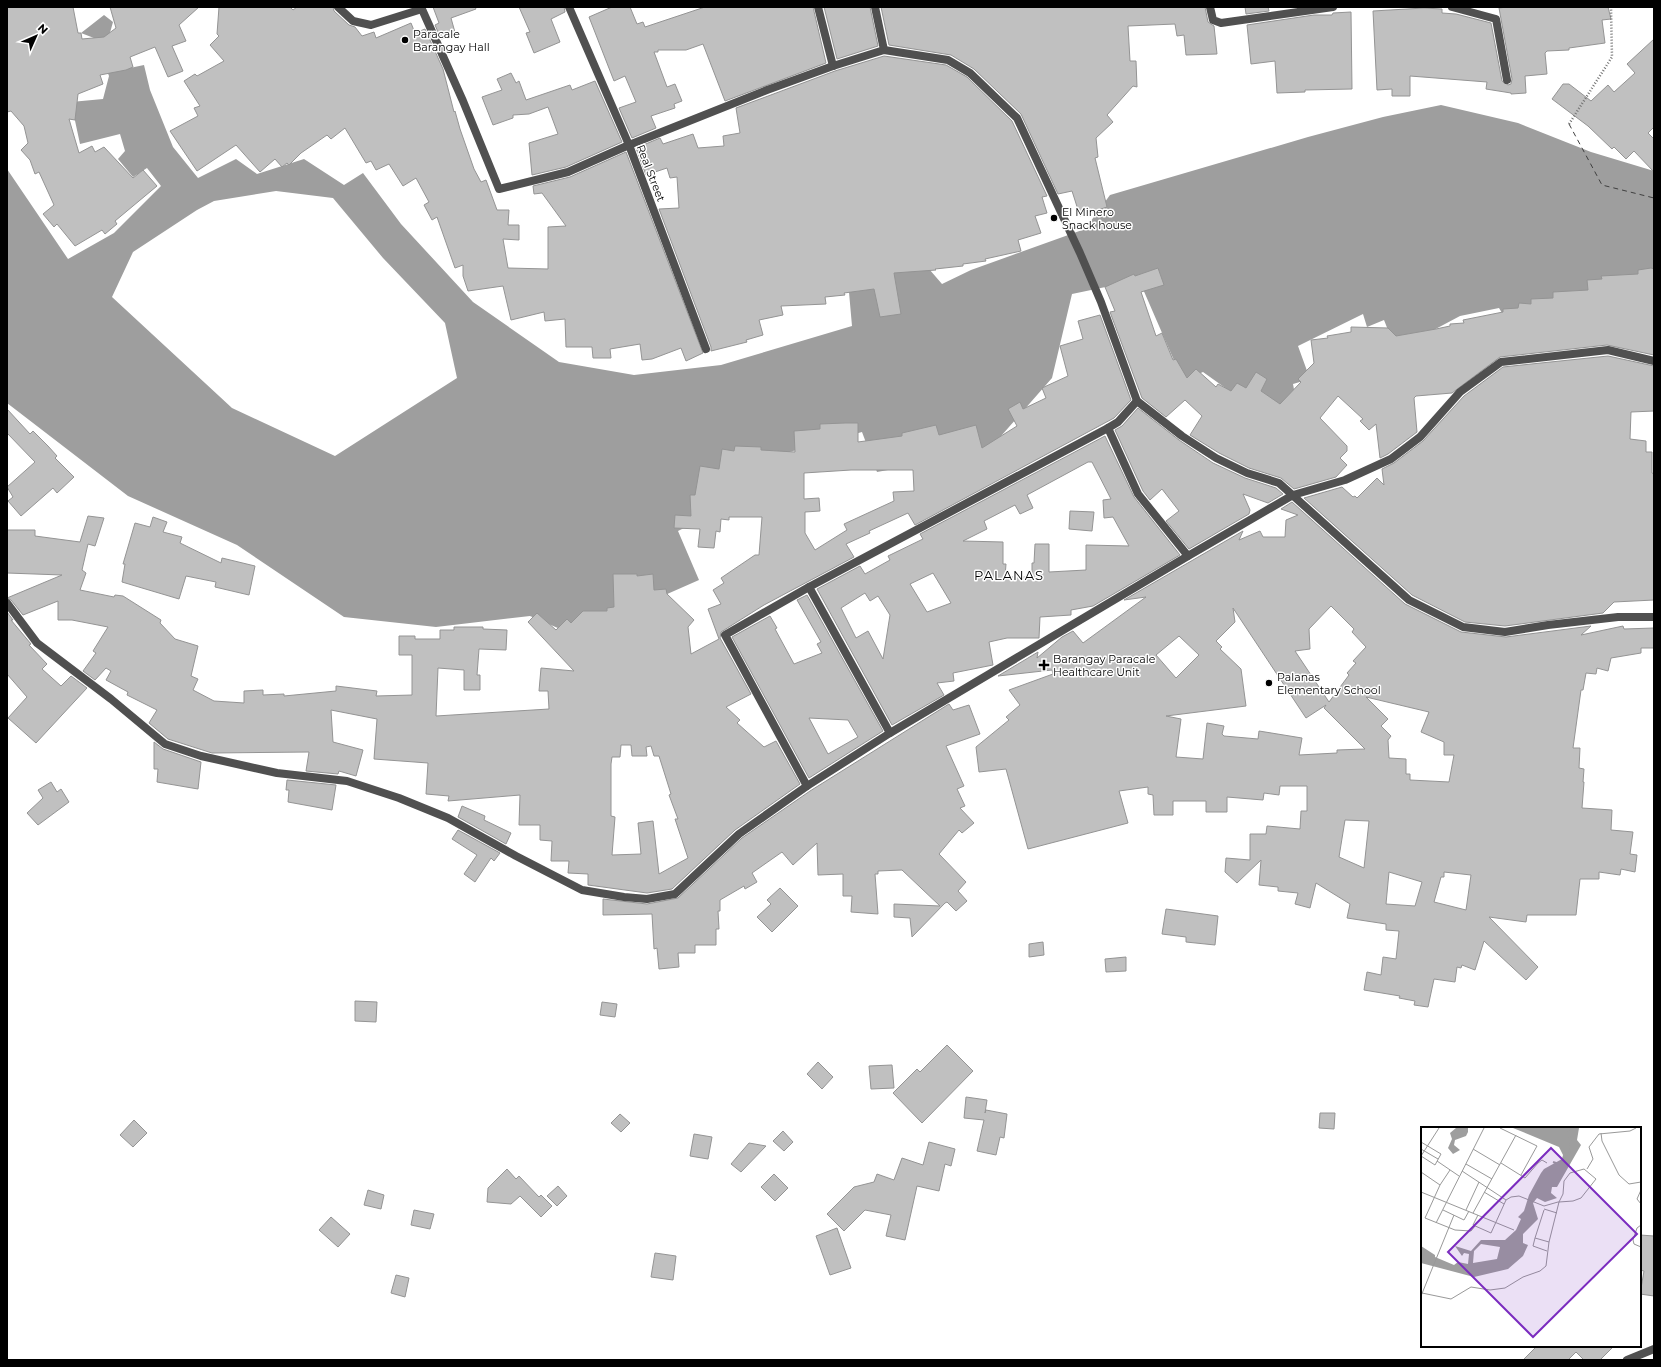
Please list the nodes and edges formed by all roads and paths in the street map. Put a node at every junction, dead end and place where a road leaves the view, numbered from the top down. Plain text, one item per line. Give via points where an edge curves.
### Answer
1 (338, 7) edge
2 (569, 7) edge
3 (818, 7) edge
4 (876, 7) edge
5 (1210, 7) edge
6 (1333, 7) edge
7 (1452, 7) edge
8 (1611, 7) edge
9 (422, 8) edge
10 (884, 50) junction
11 (833, 66) junction
12 (1507, 80) dead end
13 (1569, 124) dead end
14 (629, 145) junction
15 (706, 349) dead end
16 (1654, 361) edge
17 (1137, 401) junction
18 (1108, 428) junction
19 (1293, 495) junction
20 (1188, 556) junction
21 (809, 587) junction
22 (7, 603) edge
23 (1654, 617) edge
24 (890, 733) junction
25 (807, 786) junction
26 (1654, 1349) edge
27 (1627, 1360) edge

1 - 9 street via 353,21 371,25
2 - 14 street, Real Street
3 - 11 street
4 - 10 street
5 - 6 street via 1213,20 1221,23
7 - 12 street via 1496,19
8 - 13 path via 1612,57
9 - 14 street via 499,189 568,172
10 - 11 street
10 - 17 street via 948,60 970,73 1017,118 1064,214 1101,302
11 - 14 street
14 - 15 street, Real Street
16 - 19 street via 1608,350 1501,362 1460,392 1420,437 1392,459 1345,480
17 - 18 street via 1118,422
17 - 19 street via 1182,436 1216,458 1247,473 1279,483
18 - 20 street via 1138,494
18 - 21 street
19 - 20 street
19 - 23 street via 1409,600 1463,627 1505,632 1618,617
20 - 24 street
21 - 24 street
21 - 25 street via 725,635
22 - 25 street via 37,643 166,744 201,756 276,773 347,781 399,798 448,818 582,890 647,899 675,894 739,834
24 - 25 street
26 - 27 street

